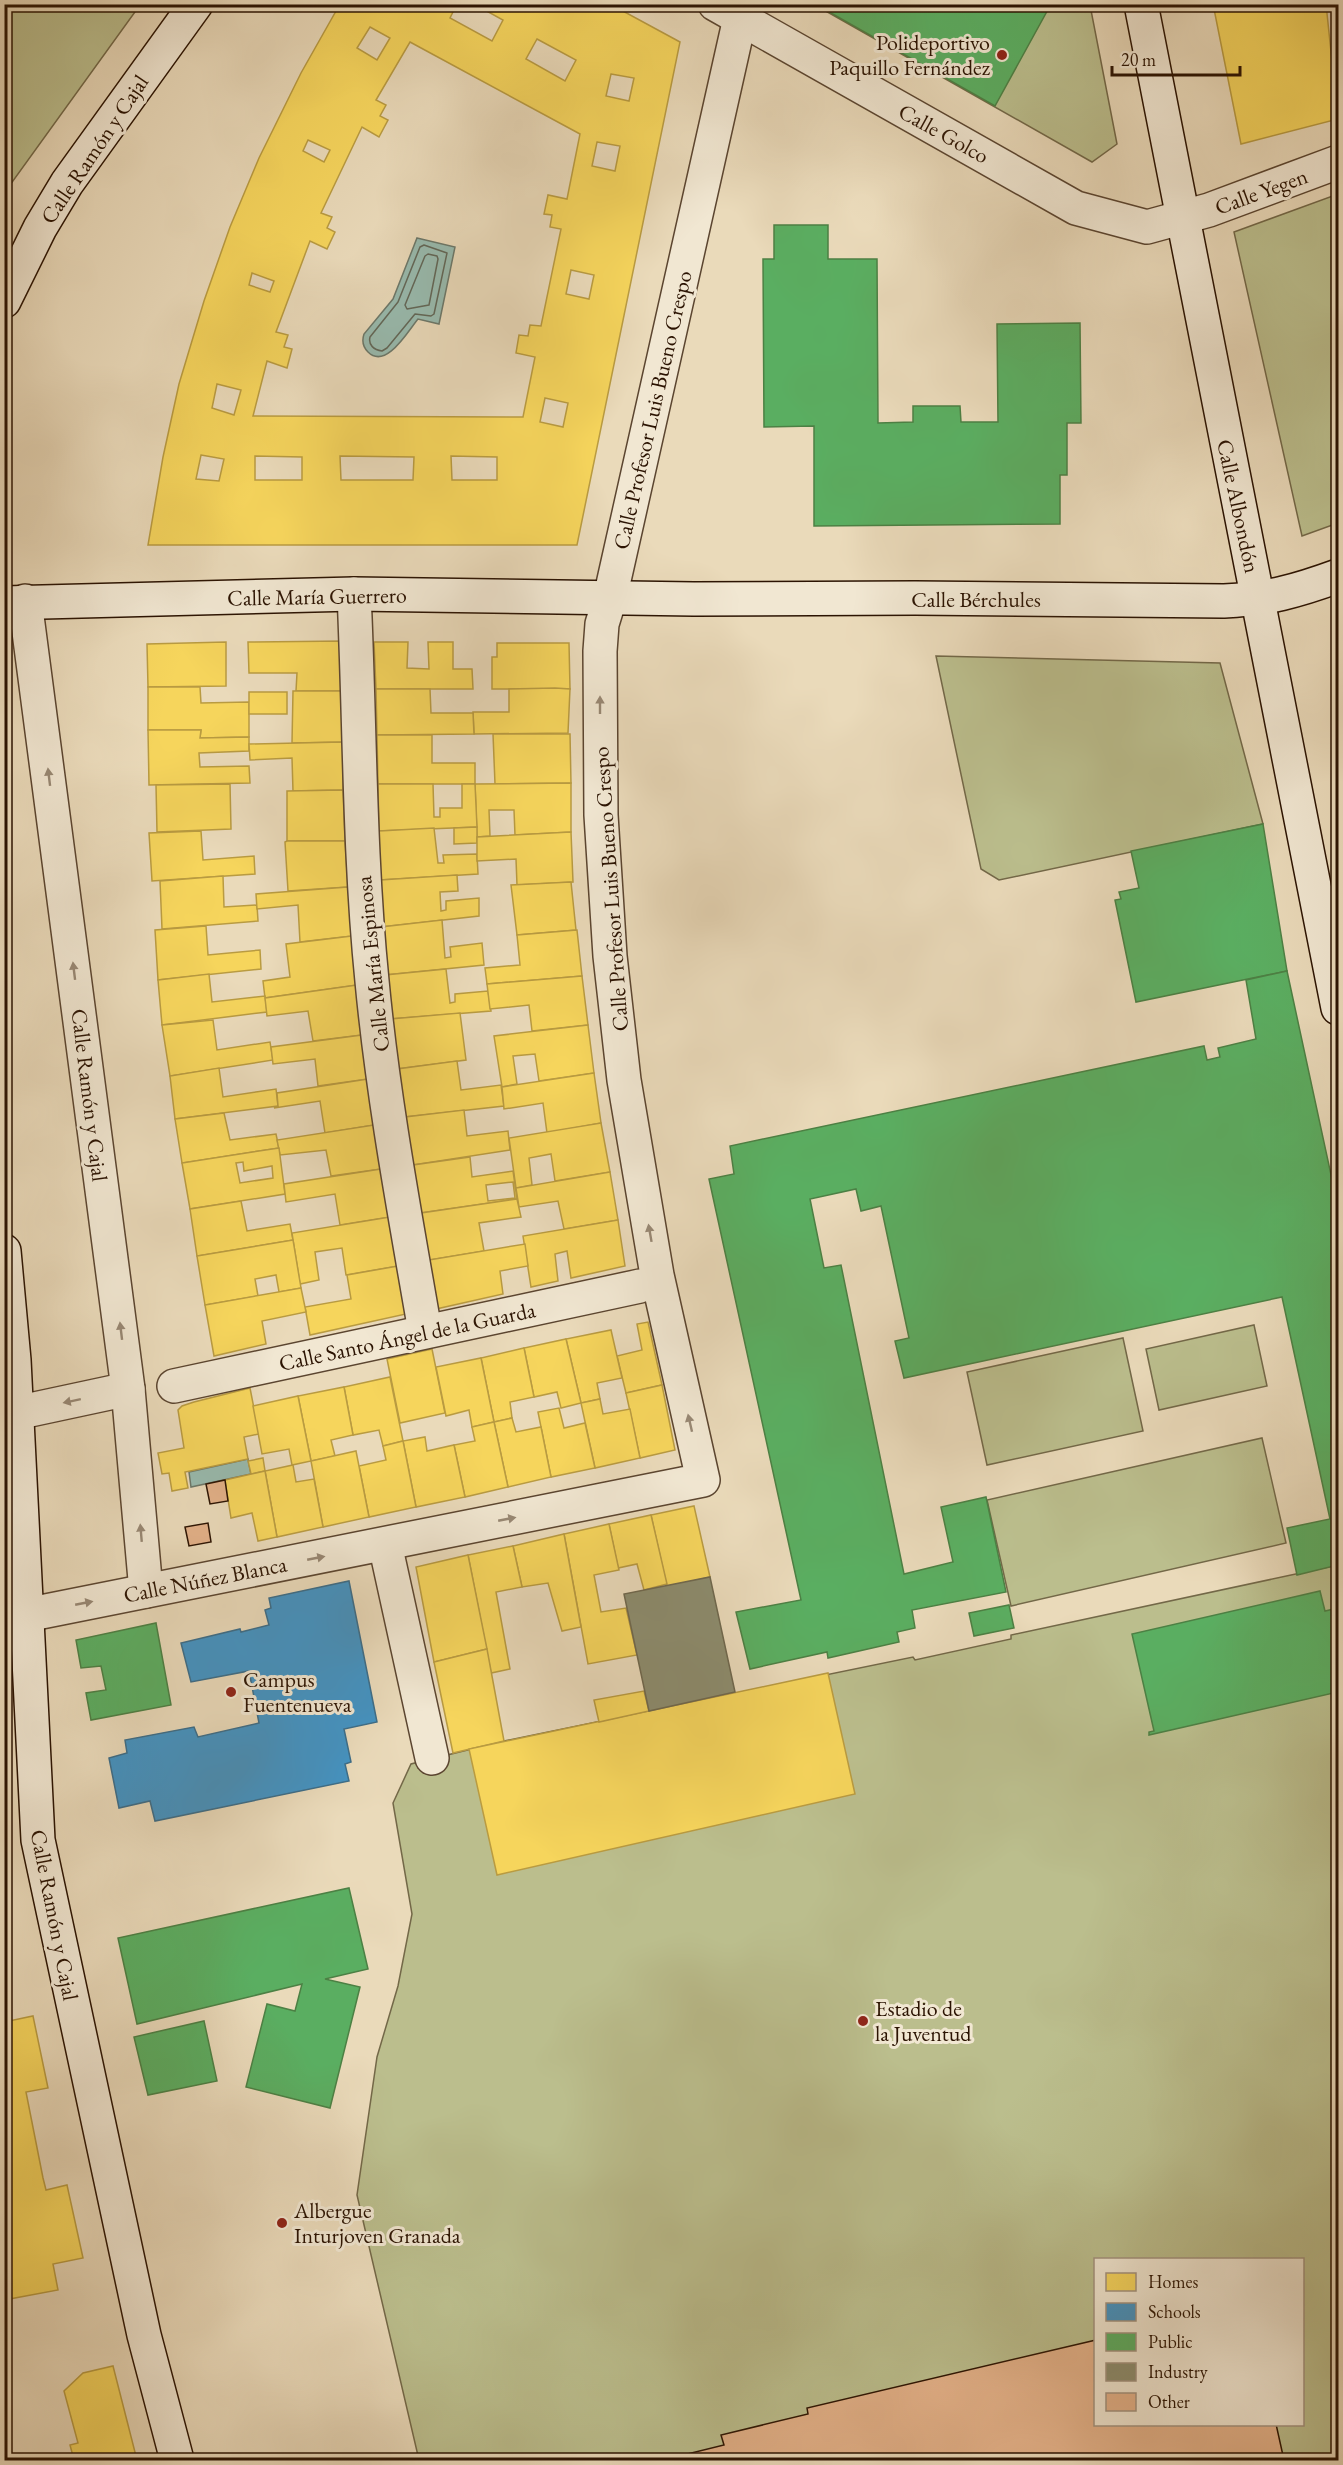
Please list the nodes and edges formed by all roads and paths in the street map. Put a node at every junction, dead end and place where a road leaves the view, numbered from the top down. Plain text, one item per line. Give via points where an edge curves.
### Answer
1 (196, 4) edge
2 (1141, 4) edge
3 (728, 11) edge
4 (1338, 162) edge
5 (1182, 218) junction
6 (4, 301) edge
7 (1338, 576) edge
8 (354, 594) junction
9 (12, 596) edge
10 (610, 598) junction
11 (1258, 600) junction
12 (1338, 1008) edge
13 (5, 1268) edge
14 (640, 1286) dead end
15 (424, 1331) junction
16 (174, 1386) dead end
17 (128, 1389) junction
18 (16, 1413) junction
19 (703, 1480) joint
20 (385, 1544) junction
21 (146, 1591) junction
22 (26, 1615) junction
23 (432, 1758) dead end
24 (177, 2460) edge

1 - 6 street, Calle Ramón y Cajal via 67,183
2 - 5 street, Calle Albondón
3 - 5 street, Calle Golco via 1076,208 1147,227
3 - 10 street, Calle Profesor Luis Bueno Crespo
4 - 5 street, Calle Yegen
5 - 11 street, Calle Albondón
7 - 11 street, Calle Bérchules
8 - 9 street, Calle María Guerrero
8 - 10 street, Calle María Guerrero
8 - 15 street, Calle María Espinosa via 361,843 372,982
17 -> 9 street, Calle Ramón y Cajal
10 - 11 street, Calle Bérchules
19 -> 10 street, Calle Profesor Luis Bueno Crespo via 657,1275 624,1080 610,956 601,815 600,674 602,624
11 - 12 street, Calle Albondón
13 - 18 street, Calle Ramón y Cajal
14 - 15 street, Calle Santo Ángel de la Guarda
15 - 16 street, Calle Santo Ángel de la Guarda
17 -> 18 street
21 -> 17 street, Calle Ramón y Cajal
18 - 22 street, Calle Ramón y Cajal
20 -> 19 street, Calle Núñez Blanca
21 -> 20 street, Calle Núñez Blanca
20 - 23 street
22 -> 21 street, Calle Núñez Blanca
22 - 24 street, Calle Ramón y Cajal via 38,1840 144,2336

